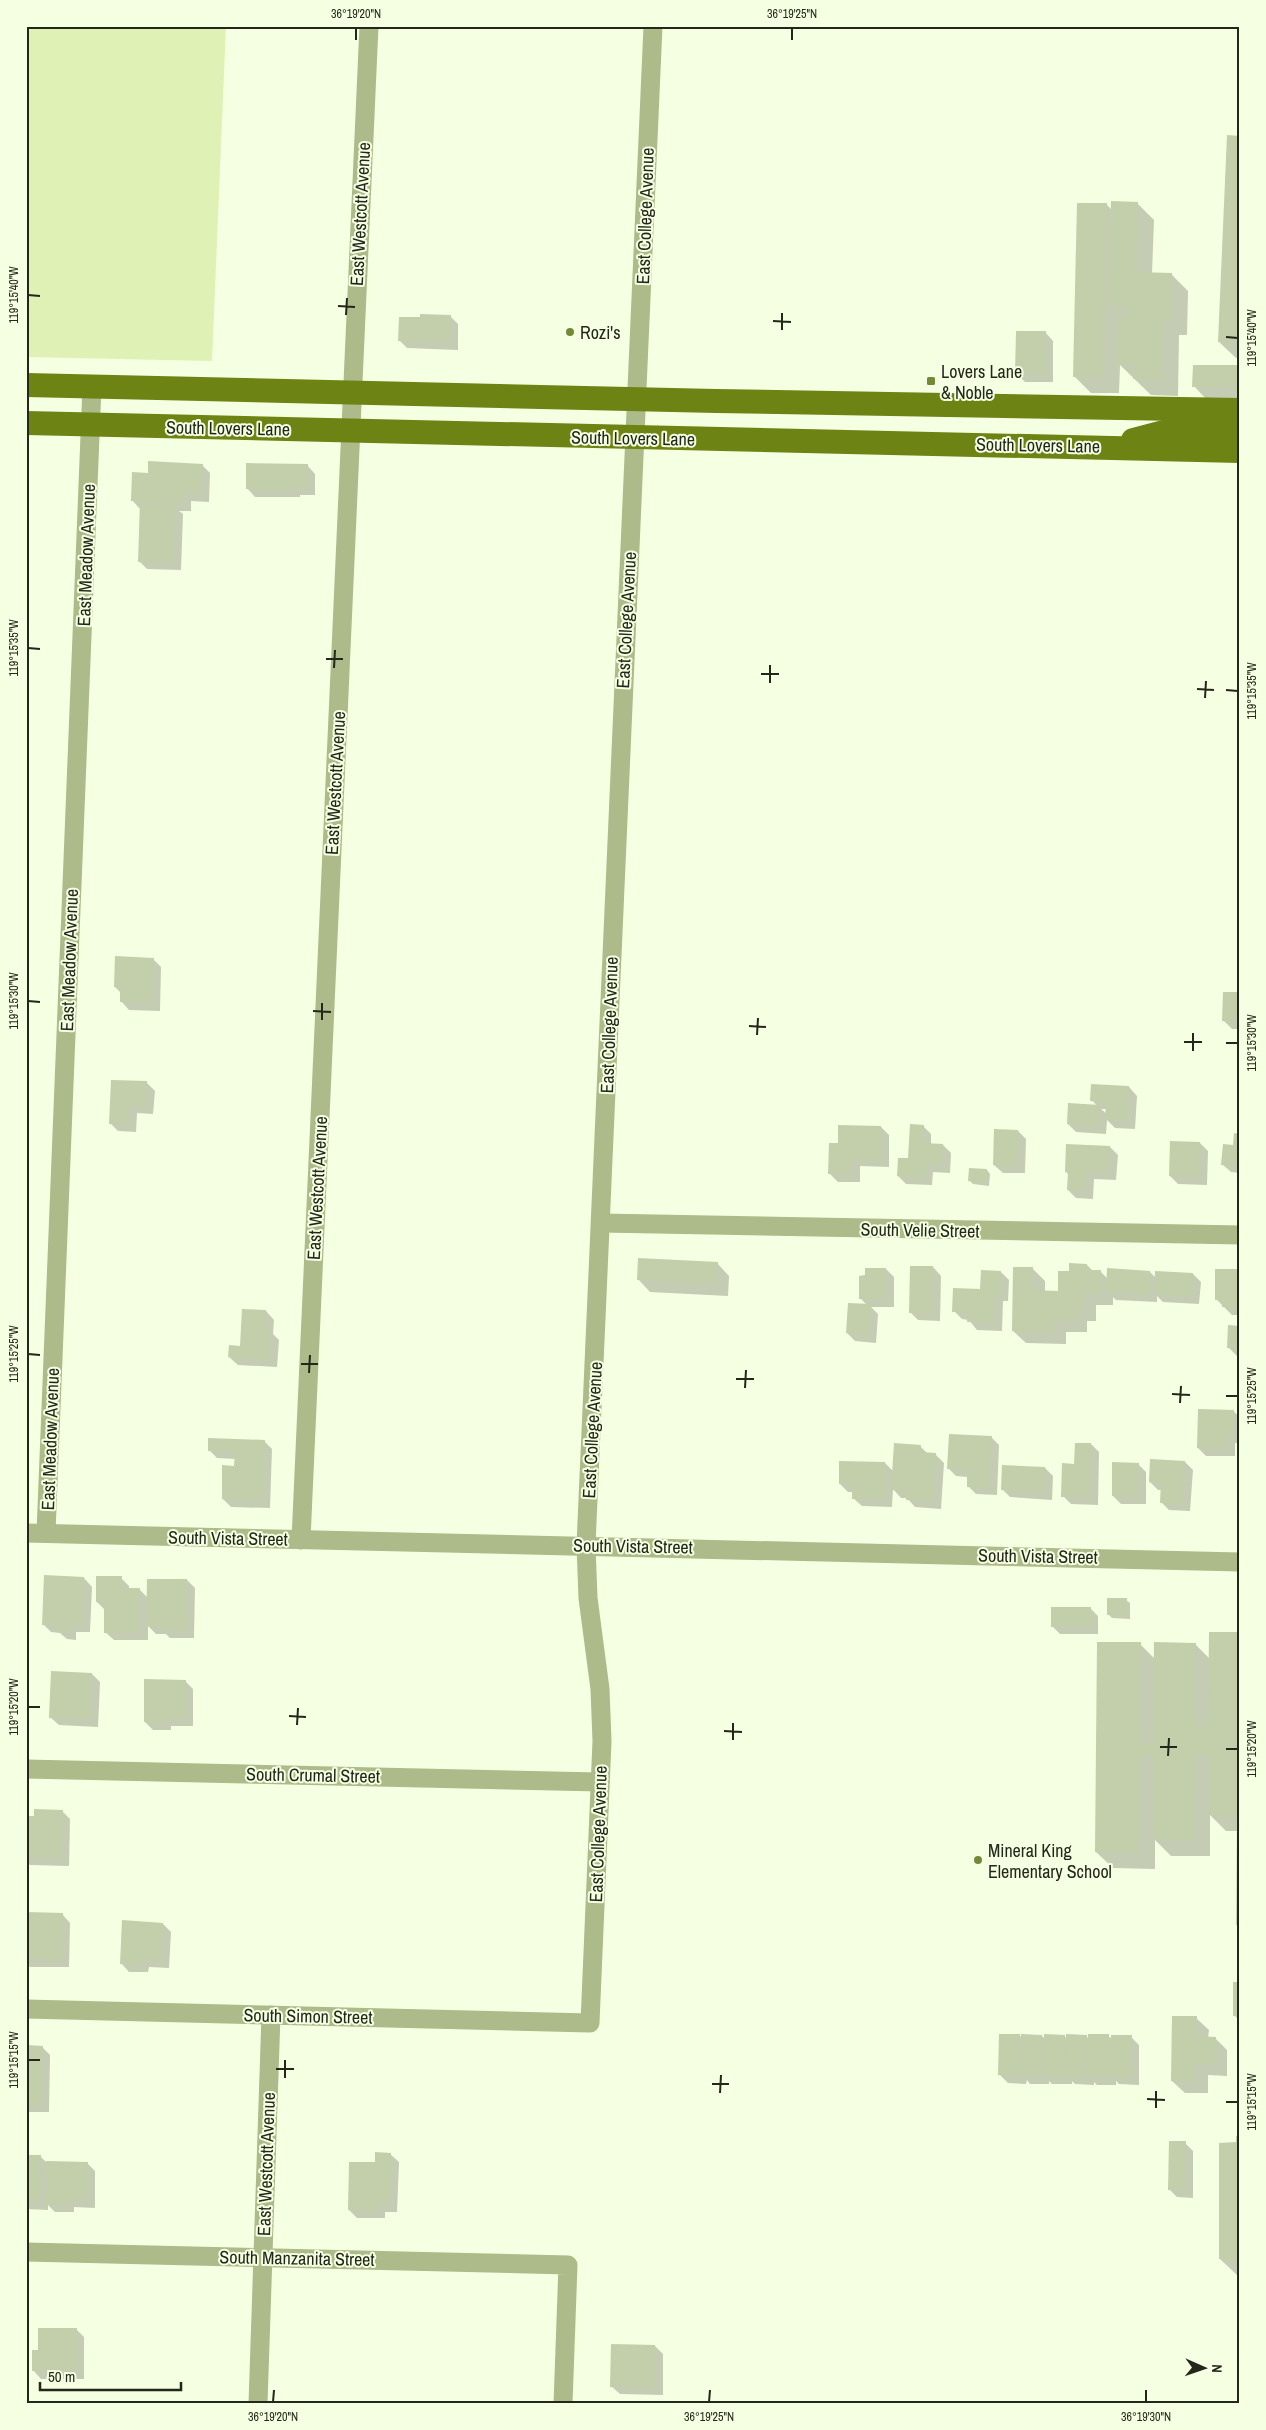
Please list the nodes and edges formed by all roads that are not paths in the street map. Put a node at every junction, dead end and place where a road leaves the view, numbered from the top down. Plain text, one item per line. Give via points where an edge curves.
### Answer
1 (369, 26) edge
2 (652, 26) edge
3 (26, 385) edge
4 (92, 386) junction
5 (352, 392) junction
6 (637, 399) junction
7 (1240, 410) edge
8 (26, 423) edge
9 (91, 425) junction
10 (350, 431) junction
11 (1240, 431) edge
12 (634, 438) junction
13 (1106, 447) junction
14 (1240, 451) edge
15 (601, 1223) junction
16 (1240, 1234) edge
17 (26, 1533) edge
18 (46, 1533) junction
19 (301, 1540) junction
20 (586, 1545) junction
21 (1240, 1562) edge
22 (26, 1769) edge
23 (600, 1782) junction
24 (26, 2009) edge
25 (271, 2015) junction
26 (590, 2023) joint
27 (26, 2252) edge
28 (263, 2257) junction
29 (258, 2404) edge
30 (563, 2404) edge

1 - 5 street, East Westcott Avenue
2 - 6 street, East College Avenue
3 - 4 main road
4 - 5 main road
4 - 9 street, East Meadow Avenue
5 - 6 main road
5 - 10 street, East Westcott Avenue
6 - 7 main road
6 - 12 street, East College Avenue
8 - 9 main road, South Lovers Lane
9 - 10 main road, South Lovers Lane
9 - 18 street, East Meadow Avenue
10 - 12 main road, South Lovers Lane
10 - 19 street, East Westcott Avenue
11 - 13 main road via 1170,430
12 - 13 main road, South Lovers Lane
12 - 15 street, East College Avenue
13 - 14 main road, South Lovers Lane
15 - 16 street, South Velie Street
15 - 20 street, East College Avenue
17 - 18 street, South Vista Street
18 - 19 street, South Vista Street
19 - 20 street, South Vista Street
20 - 21 street, South Vista Street
20 - 23 street, East College Avenue via 588,1598 600,1689
22 - 23 street, South Crumal Street
23 - 26 street, East College Avenue
24 - 25 street, South Simon Street
25 - 26 street, South Simon Street
25 - 28 street, East Westcott Avenue
27 - 28 street, South Manzanita Street
28 - 29 street, East Westcott Avenue
28 - 30 street, South Manzanita Street via 568,2265

